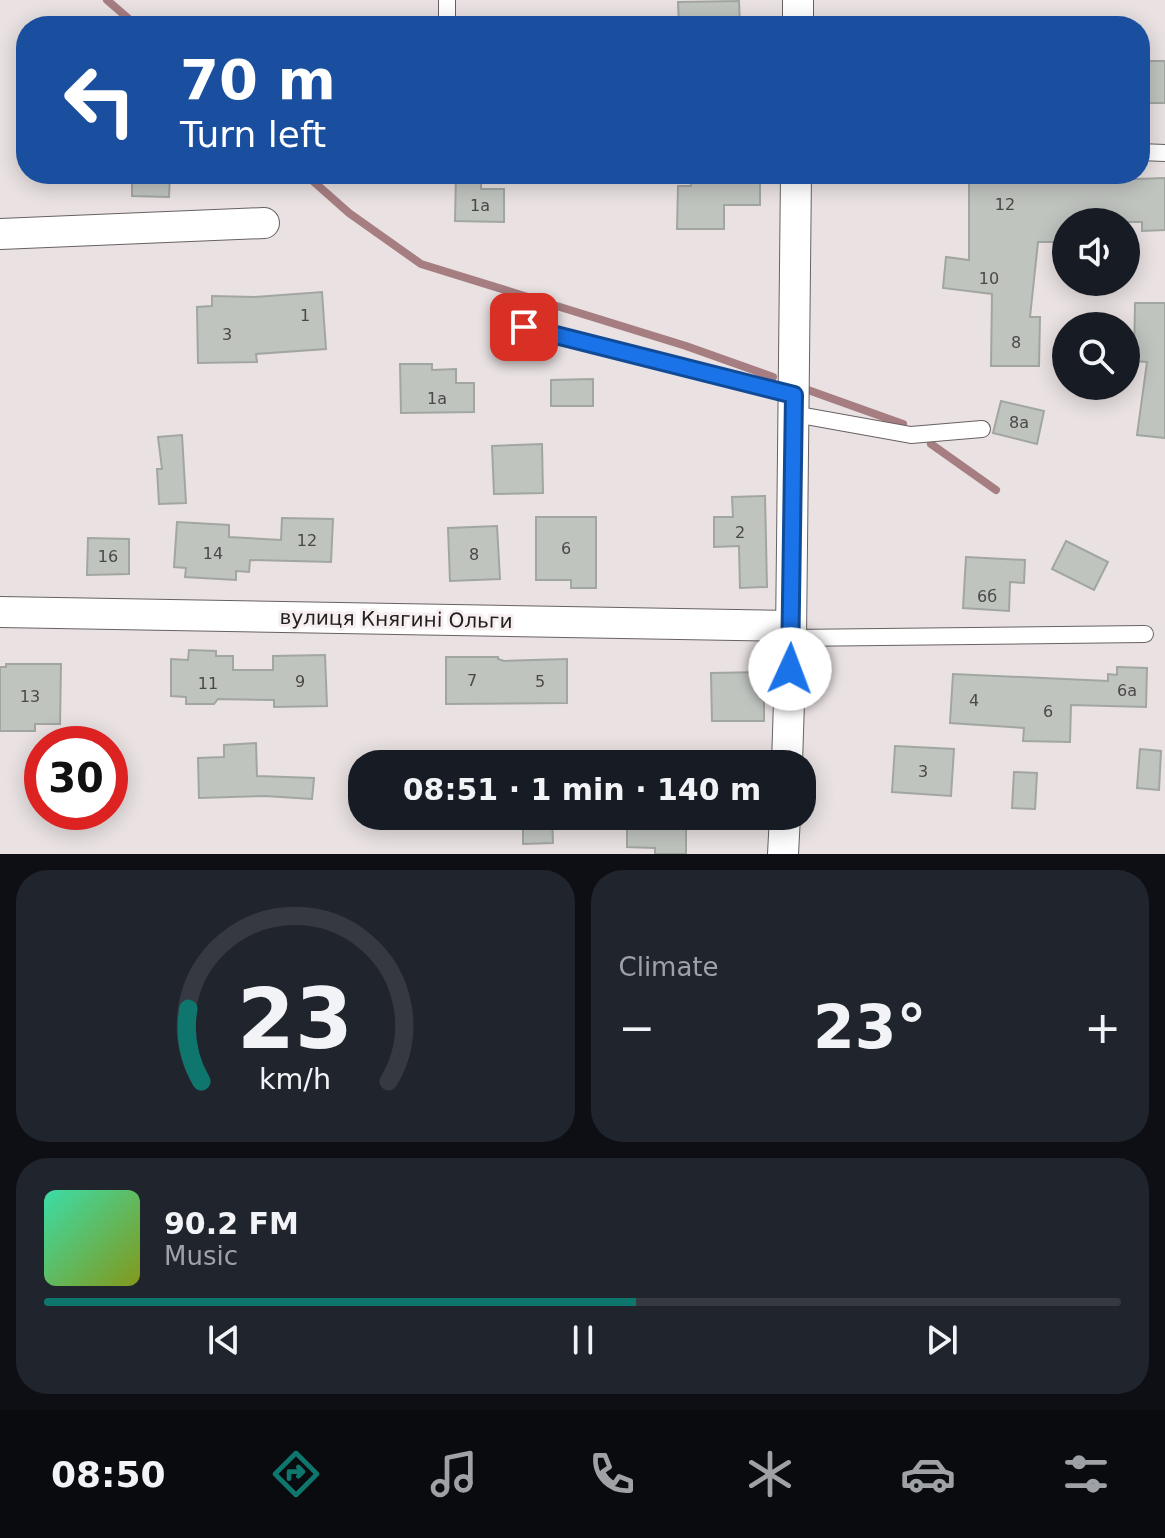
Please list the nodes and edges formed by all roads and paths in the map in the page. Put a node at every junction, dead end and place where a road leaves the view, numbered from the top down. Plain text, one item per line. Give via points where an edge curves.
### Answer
1 (796, 184) edge
2 (264, 223) dead end
3 (0, 234) edge
4 (524, 327) dead end
5 (794, 404) junction
6 (982, 429) dead end
7 (0, 612) edge
8 (791, 632) junction
9 (1145, 634) dead end
10 (787, 750) edge
11 (784, 830) edge
12 (783, 854) edge

1 - 5 street
2 - 3 street
4 - 5 lane
5 - 6 lane via 911,435
5 - 8 street
7 - 8 street, вулиця Княгині Ольги
8 - 9 lane
8 - 10 street
11 - 12 street

